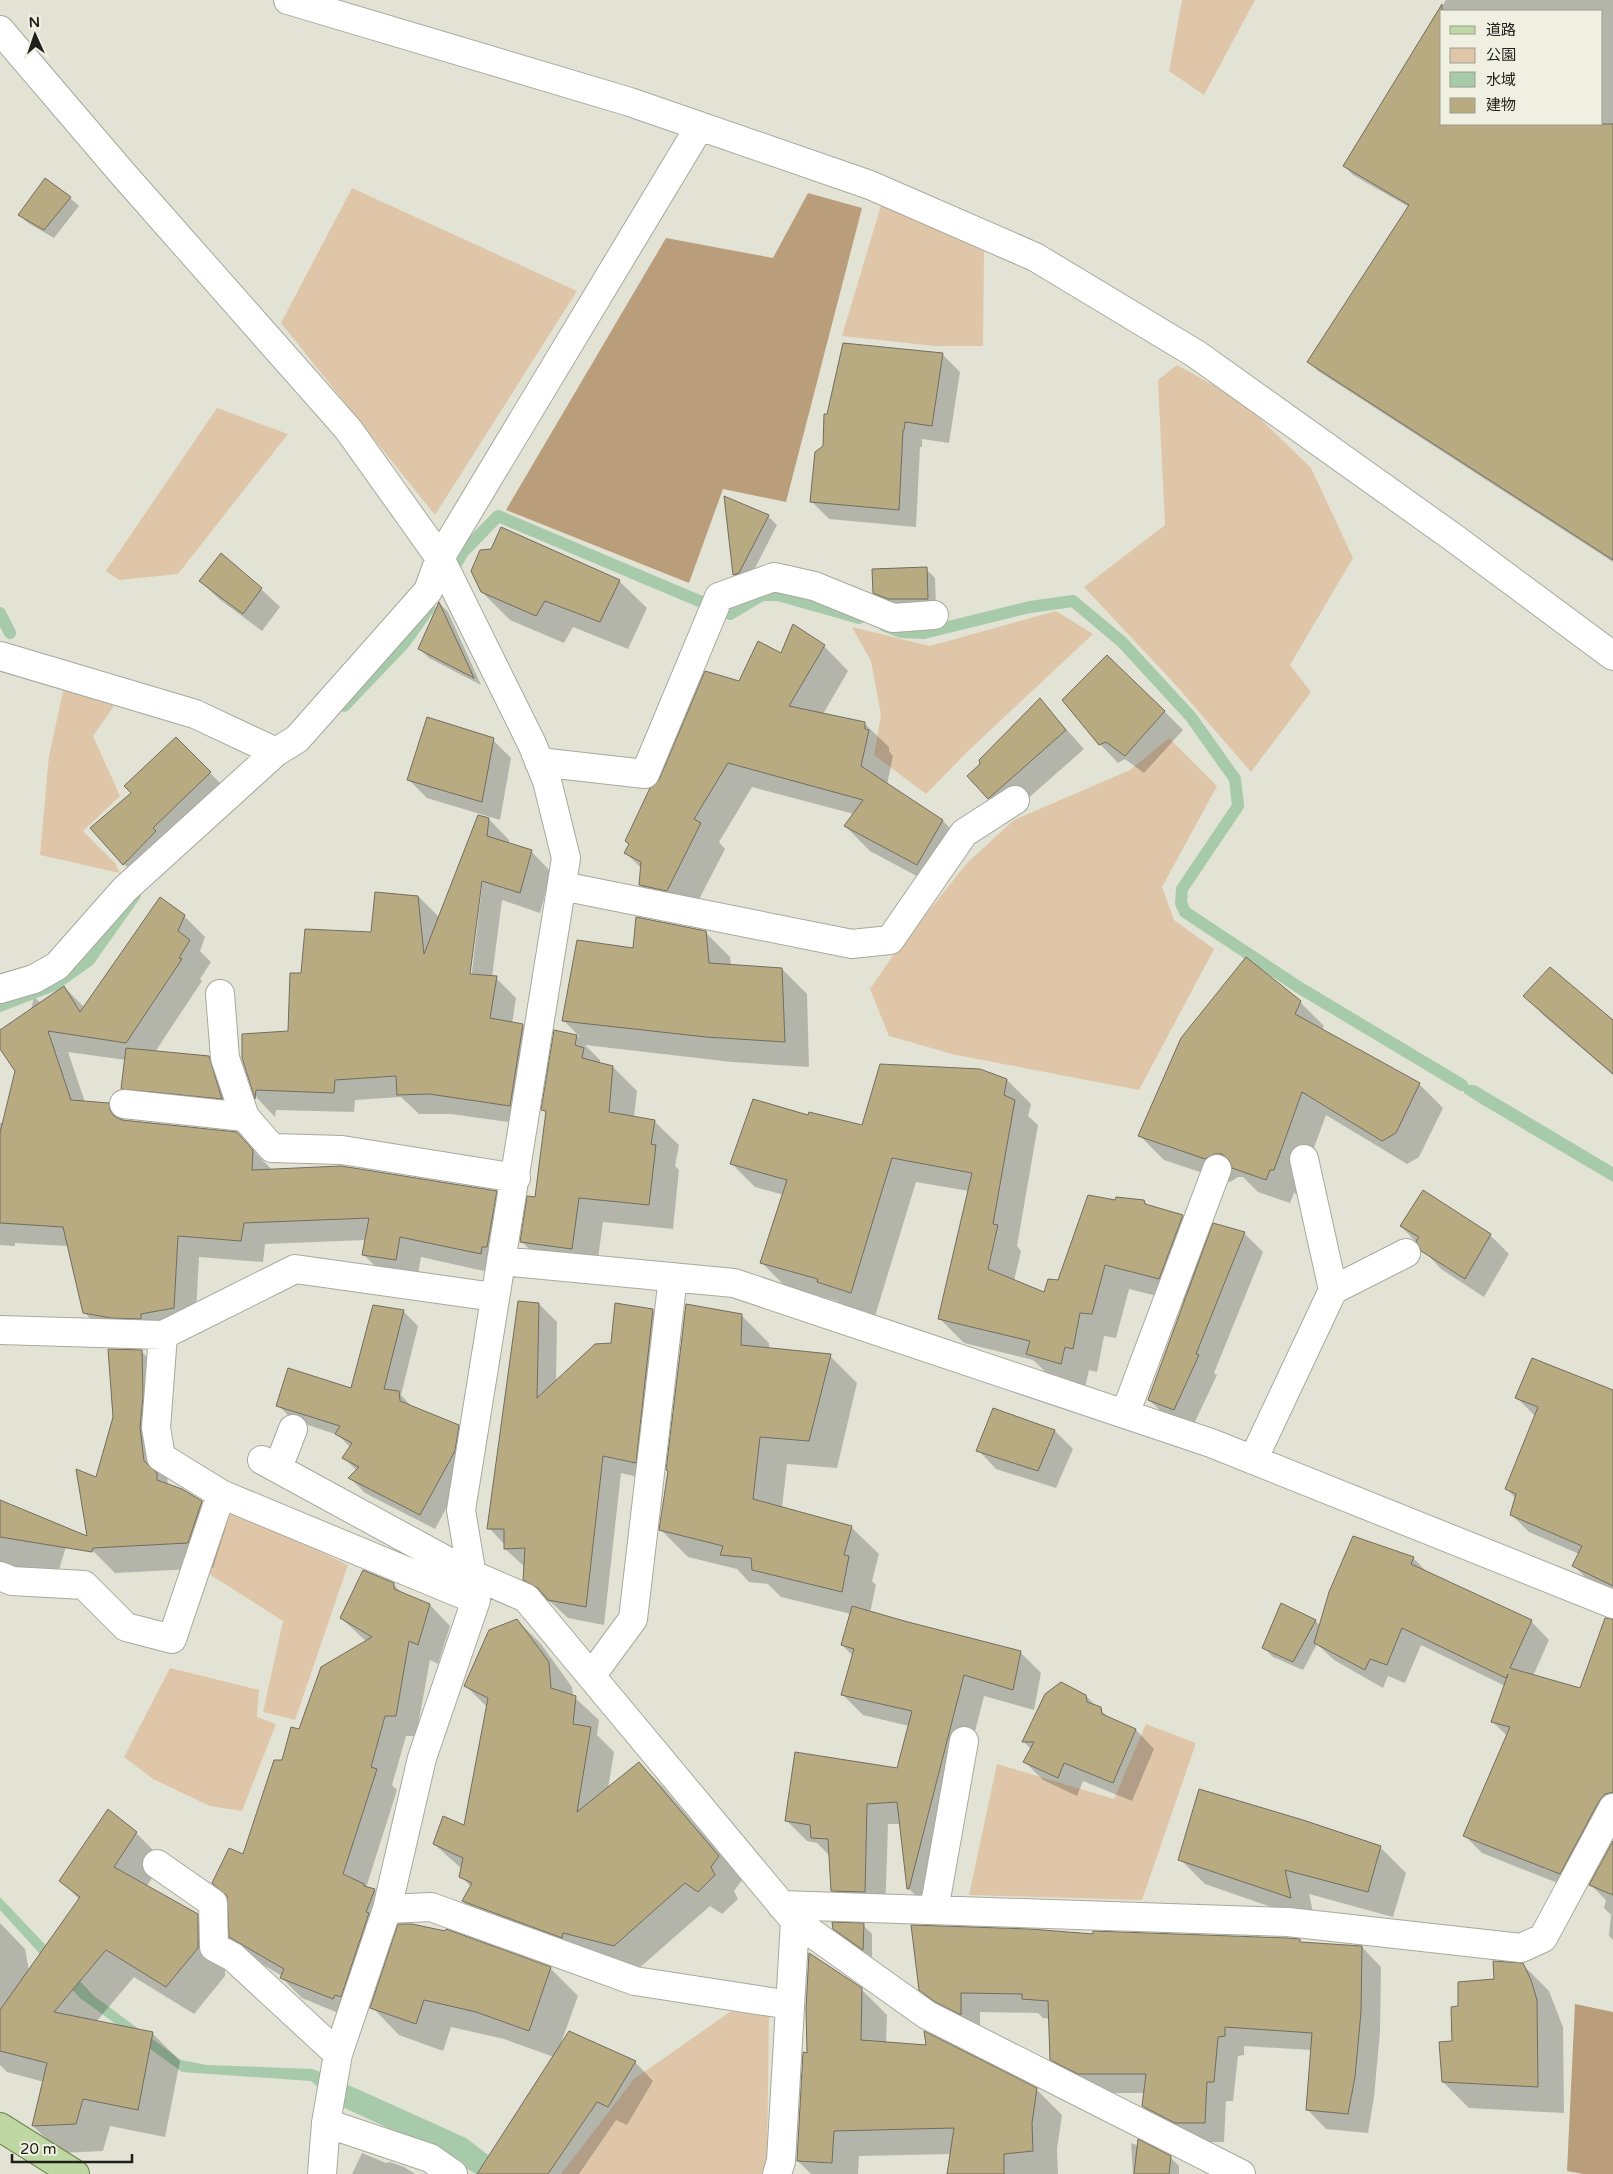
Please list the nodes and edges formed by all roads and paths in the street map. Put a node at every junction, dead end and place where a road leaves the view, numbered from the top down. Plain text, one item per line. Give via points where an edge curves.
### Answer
1 (288, 0) edge
2 (0, 30) edge
3 (700, 126) junction
4 (440, 558) junction
5 (934, 615) dead end
6 (0, 656) edge
7 (1613, 656) edge
8 (276, 752) junction
9 (540, 762) junction
10 (1015, 800) dead end
11 (562, 886) junction
12 (0, 989) edge
13 (220, 994) dead end
14 (124, 1104) dead end
15 (245, 1117) junction
16 (1304, 1160) dead end
17 (1217, 1169) dead end
18 (516, 1178) junction
19 (1406, 1253) dead end
20 (502, 1261) junction
21 (673, 1277) junction
22 (1333, 1290) junction
23 (494, 1297) junction
24 (0, 1330) edge
25 (162, 1335) junction
26 (1125, 1414) junction
27 (293, 1429) dead end
28 (1252, 1460) junction
29 (221, 1494) junction
30 (471, 1574) junction
31 (0, 1576) edge
32 (476, 1600) junction
33 (1613, 1604) edge
34 (591, 1676) junction
35 (964, 1741) dead end
36 (1613, 1808) edge
37 (157, 1864) dead end
38 (387, 1909) junction
39 (934, 1910) junction
40 (788, 1913) junction
41 (790, 2005) junction
42 (338, 2054) junction
43 (326, 2123) junction
44 (0, 2127) edge
45 (75, 2174) edge
46 (322, 2174) edge
47 (453, 2174) edge
48 (778, 2174) edge
49 (1241, 2174) edge

1 - 3 street
2 - 4 street via 348,429
3 - 4 street
3 - 7 street via 870,185 1035,257 1196,354
4 - 8 street via 428,591 342,686 314,722 297,739
4 - 9 street
5 - 9 street via 892,618 814,586 774,577 719,597 645,774
6 - 8 street via 195,714
8 - 12 street via 125,889 57,966 34,979
9 - 11 street via 566,858
10 - 11 street via 964,834 890,940 852,944
11 - 18 street
13 - 15 street via 225,1058
14 - 15 street
15 - 18 street via 272,1148 342,1150
16 - 22 street
17 - 26 street
18 - 20 street
19 - 22 street
20 - 21 street
20 - 23 street
21 - 26 street via 734,1283
21 - 34 street via 633,1619
22 - 28 street
23 - 25 street via 295,1269
23 - 30 street via 461,1510
24 - 25 street
25 - 29 street via 156,1428 160,1457
26 - 28 street
27 - 30 street via 270,1464
28 - 33 street
29 - 31 street via 172,1638 126,1627 84,1585 12,1581
29 - 32 street
30 - 32 street
30 - 34 street via 526,1598
32 - 38 street via 422,1758
34 - 40 street
35 - 39 street
36 - 39 street via 1542,1938 1521,1948 1288,1922
37 - 42 street via 213,1903 214,1947 233,1957
38 - 41 street via 431,1907 635,1981
38 - 42 street
39 - 40 street
40 - 41 street
40 - 49 street via 927,2015
41 - 48 street
42 - 43 street
43 - 46 street
43 - 47 street via 430,2158
44 - 45 main road

